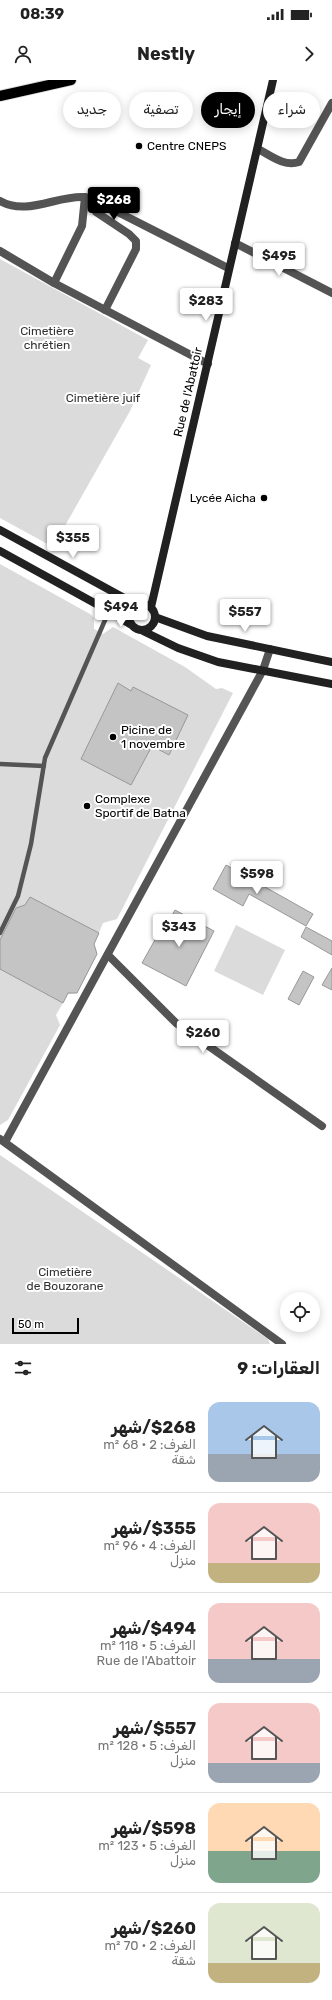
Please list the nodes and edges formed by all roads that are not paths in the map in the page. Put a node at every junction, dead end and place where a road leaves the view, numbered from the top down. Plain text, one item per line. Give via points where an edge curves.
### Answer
1 (72, 80) edge
2 (273, 80) edge
3 (0, 96) edge
4 (332, 103) edge
5 (258, 149) junction
6 (85, 197) junction
7 (0, 201) edge
8 (98, 202) junction
9 (235, 243) junction
10 (0, 251) edge
11 (228, 268) junction
12 (54, 283) junction
13 (332, 293) edge
14 (105, 310) junction
15 (208, 364) junction
16 (0, 530) edge
17 (0, 551) edge
18 (137, 605) junction
19 (151, 607) junction
20 (109, 611) junction
21 (155, 616) junction
22 (130, 624) junction
23 (144, 631) junction
24 (270, 649) junction
25 (332, 662) edge
26 (263, 670) junction
27 (332, 684) edge
28 (0, 764) edge
29 (44, 766) junction
30 (0, 933) edge
31 (108, 955) junction
32 (322, 1126) dead end
33 (3, 1141) edge
34 (282, 1344) edge

1 - 3 main road
2 - 5 street, Rue de l'Abattoir
4 - 5 street via 299,162 286,163
5 - 9 street, Rue de l'Abattoir
6 - 7 street via 23,207
6 - 8 street
6 - 12 street via 82,226
8 - 11 street
8 - 14 street via 96,212 129,234 136,242 136,249
9 - 11 street, Rue de l'Abattoir
9 - 13 street
10 - 12 street
11 - 15 street, Rue de l'Abattoir
12 - 14 street
14 - 15 street
15 - 19 street, Rue de l'Abattoir
16 - 18 street
17 - 20 street
18 - 19 street
18 - 22 street via 128,615
19 - 21 street
20 - 22 street
20 - 29 lane via 45,758
21 - 23 street via 151,627
21 - 24 street via 207,636
22 - 23 street
23 - 26 street via 178,648 218,662
24 - 25 street
24 - 26 street
26 - 27 street
26 - 31 street
28 - 29 lane
29 - 30 lane via 31,844 18,896
31 - 32 street via 176,1023
31 - 33 street
33 - 34 street

